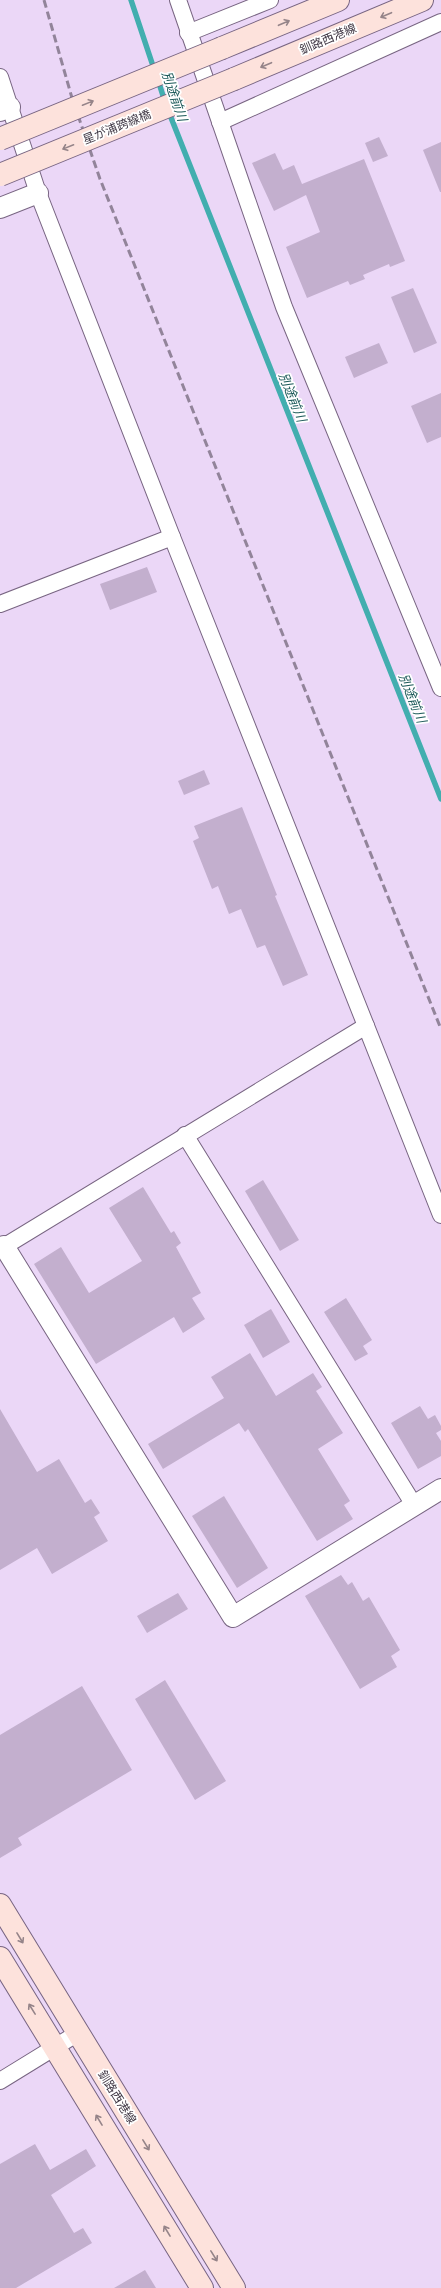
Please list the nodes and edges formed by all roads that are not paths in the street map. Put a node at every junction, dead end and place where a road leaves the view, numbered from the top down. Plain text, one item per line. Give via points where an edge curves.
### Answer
1 (178, 0) edge
2 (270, 0) edge
3 (338, 0) edge
4 (422, 0) edge
5 (441, 22) edge
6 (188, 33) junction
7 (0, 77) edge
8 (234, 79) joint
9 (5, 109) edge
10 (220, 122) junction
11 (0, 139) edge
12 (0, 175) edge
13 (38, 193) junction
14 (0, 208) edge
15 (172, 537) junction
16 (0, 604) edge
17 (441, 688) edge
18 (366, 1026) junction
19 (186, 1135) junction
20 (441, 1215) edge
21 (2, 1248) edge
22 (441, 1489) edge
23 (414, 1505) junction
24 (0, 1905) edge
25 (0, 1958) edge
26 (78, 2033) junction
27 (55, 2047) junction
28 (0, 2081) edge
29 (202, 2288) edge
30 (234, 2288) edge

1 - 6 street
2 - 6 street
11 -> 3 main road, bridge
4 -> 8 main road, 釧路西港線
5 - 10 street
6 - 10 street
7 - 9 street
8 -> 12 main road, 星が浦跨線橋, bridge
9 - 13 street
10 - 17 street via 284,307
13 - 14 street
13 - 15 street
15 - 16 street
15 - 18 street
18 - 19 street
18 - 20 street
19 - 21 street
19 - 23 street
21 - 23 street via 233,1617
22 - 23 street
24 -> 26 main road, 釧路西港線
27 -> 25 main road
26 - 27 street
26 -> 30 main road, 釧路西港線
27 - 28 street
29 -> 27 main road

